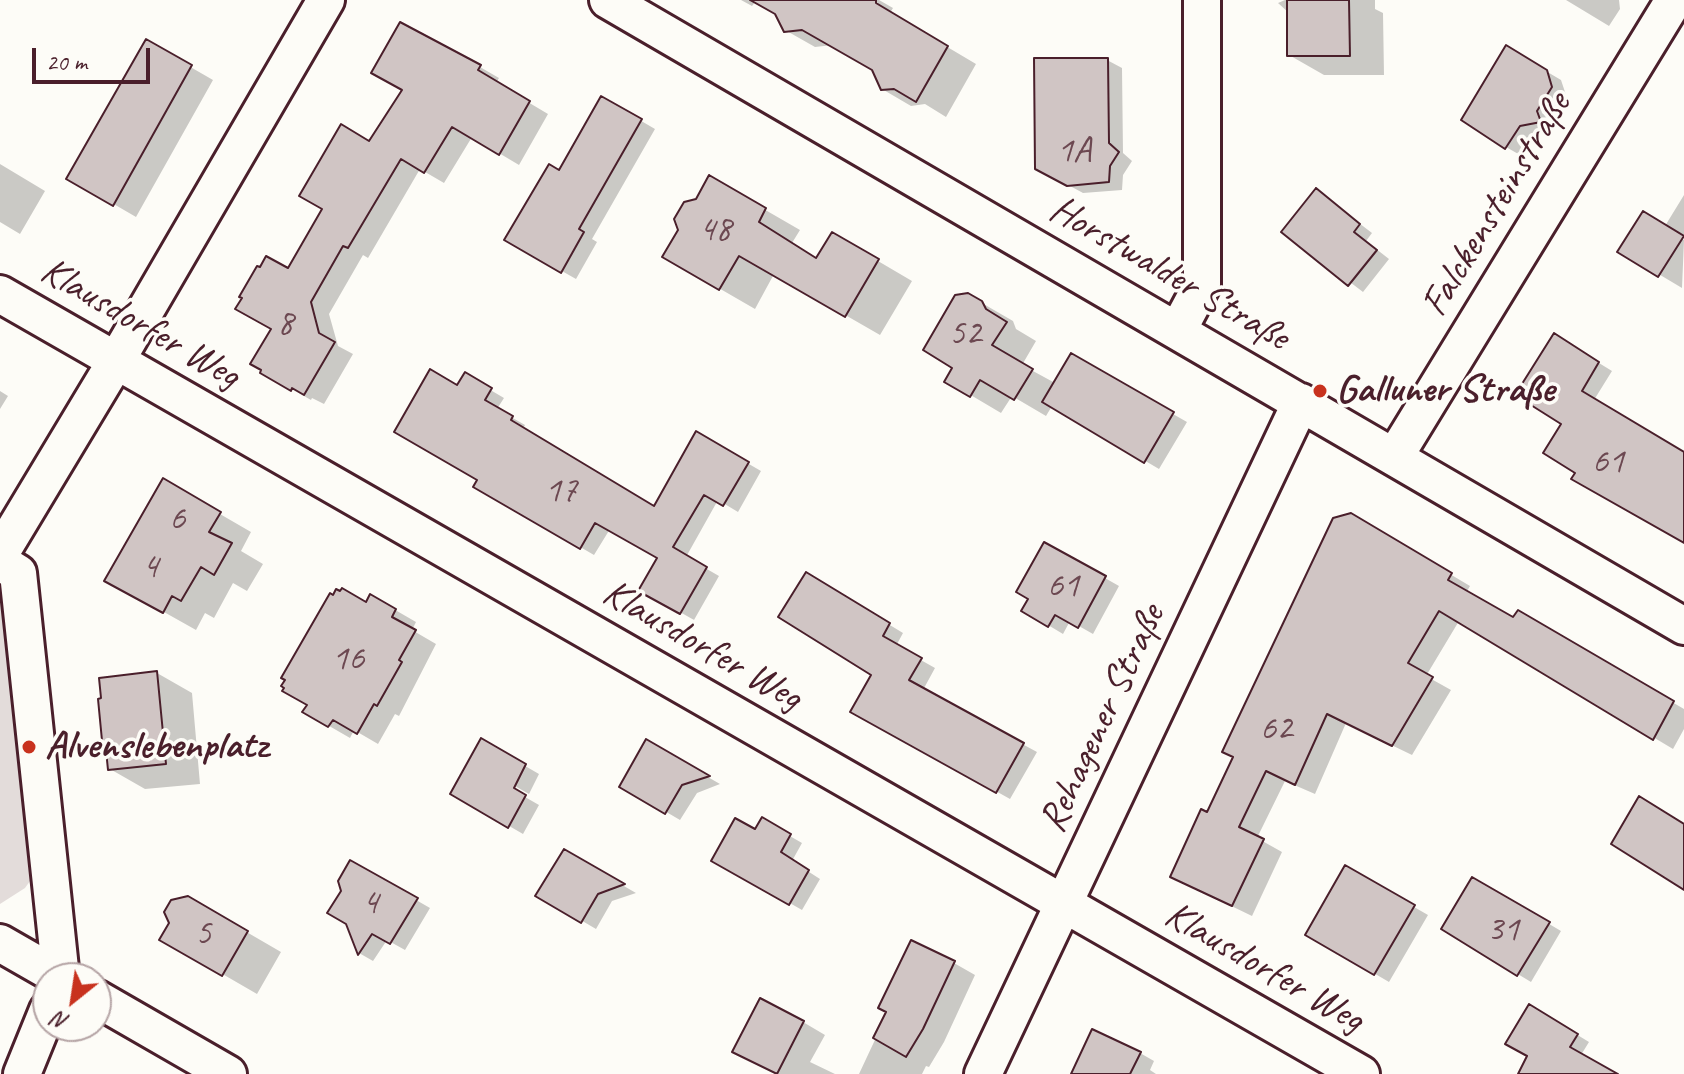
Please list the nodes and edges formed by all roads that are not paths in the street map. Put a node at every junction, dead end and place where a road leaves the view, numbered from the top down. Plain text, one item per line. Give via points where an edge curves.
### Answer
1 (326, 0) edge
2 (608, 0) edge
3 (1202, 0) edge
4 (1674, 0) edge
5 (0, 294) edge
6 (1178, 330) junction
7 (116, 361) junction
8 (1301, 402) junction
9 (1395, 456) junction
10 (0, 554) edge
11 (0, 562) edge
12 (1684, 626) edge
13 (1064, 905) junction
14 (0, 943) edge
15 (33, 962) edge
16 (59, 962) edge
17 (112, 1007) edge
18 (35, 1042) edge
19 (22, 1074) edge
20 (228, 1074) edge
21 (983, 1074) edge
22 (1361, 1074) edge

1 - 7 street
2 - 6 street, Horstwalder Straße
3 - 6 street via 1202,285
4 - 9 street, Falckensteinstraße
5 - 7 street, Klausdorfer Weg
6 - 8 street, Horstwalder Straße
7 - 10 street
7 - 13 street, Klausdorfer Weg
8 - 9 street, Horstwalder Straße
8 - 13 street, Rehagener Straße
9 - 12 street, Horstwalder Straße
11 - 16 street via 18,573
13 - 21 street, Rehagener Straße
13 - 22 street, Klausdorfer Weg
14 - 15 street
17 - 20 street
18 - 19 street

